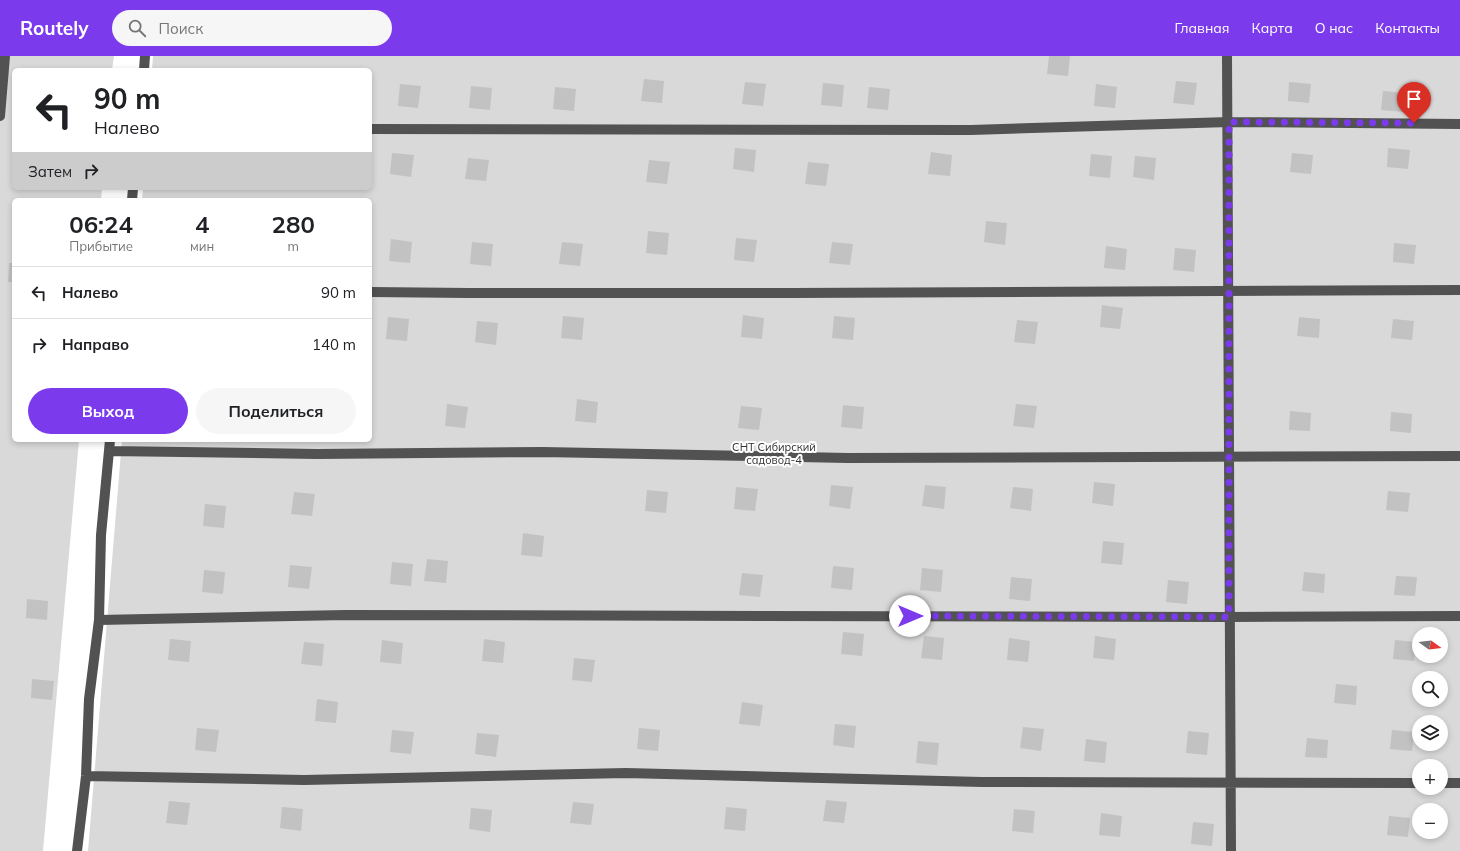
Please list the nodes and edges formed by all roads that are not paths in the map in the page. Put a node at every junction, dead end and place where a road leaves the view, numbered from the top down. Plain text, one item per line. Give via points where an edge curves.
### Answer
1 (6, 56) edge
2 (145, 56) edge
3 (1228, 56) edge
4 (144, 68) edge
5 (0, 116) edge
6 (1229, 122) junction
7 (1460, 124) edge
8 (372, 129) edge
9 (1460, 290) edge
10 (1229, 291) junction
11 (372, 292) edge
12 (110, 442) edge
13 (109, 451) junction
14 (1230, 456) junction
15 (1460, 456) edge
16 (1460, 616) edge
17 (1229, 617) junction
18 (99, 620) junction
19 (86, 776) junction
20 (1229, 781) junction
21 (1412, 782) edge
22 (1448, 783) edge
23 (1460, 783) edge
24 (77, 851) edge
25 (1231, 851) edge

1 - 5 street
2 - 4 street
3 - 6 street
6 - 7 street
6 - 8 street via 971,130
6 - 10 street
9 - 10 street
10 - 11 street
10 - 14 street
12 - 13 street
13 - 14 street via 317,454 543,452 848,458
13 - 18 street via 101,535
14 - 15 street
14 - 17 street
16 - 17 street
17 - 18 street via 346,615
17 - 20 street
18 - 19 street via 89,699
19 - 20 street via 304,780 626,773 982,782
19 - 24 street
20 - 21 street
20 - 25 street
22 - 23 street

